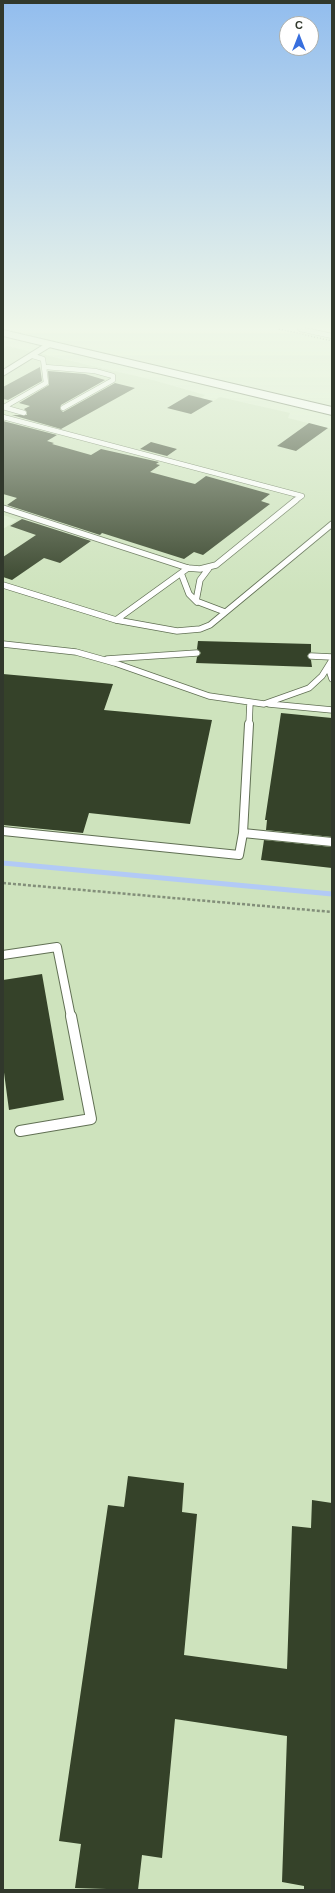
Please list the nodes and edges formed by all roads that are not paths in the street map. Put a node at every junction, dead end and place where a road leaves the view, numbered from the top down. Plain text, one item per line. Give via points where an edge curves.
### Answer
1 (4, 417) edge
2 (3, 508) edge
3 (332, 524) edge
4 (188, 568) junction
5 (209, 568) junction
6 (181, 573) junction
7 (3, 585) edge
8 (197, 602) junction
9 (225, 612) junction
10 (116, 620) junction
11 (3, 644) edge
12 (197, 653) dead end
13 (311, 656) dead end
14 (332, 657) edge
15 (102, 659) junction
16 (332, 660) edge
17 (328, 667) junction
18 (332, 679) edge
19 (250, 702) junction
20 (264, 704) junction
21 (332, 710) edge
22 (3, 831) edge
23 (243, 833) junction
24 (332, 842) edge
25 (3, 955) edge
26 (20, 1131) dead end

1 - 5 lane via 302,496
2 - 4 lane
3 - 9 lane
4 - 5 lane
4 - 6 lane
5 - 8 lane via 198,584
6 - 8 lane via 188,592
6 - 10 lane
7 - 10 lane
8 - 9 lane
9 - 10 lane via 208,626 191,631
11 - 15 lane via 64,650
12 - 15 lane
13 - 14 lane
15 - 19 lane via 209,696
16 - 17 lane
17 - 18 lane
17 - 20 lane via 309,688
19 - 20 lane
19 - 23 lane
20 - 21 lane
22 - 23 lane via 240,855
23 - 24 lane
25 - 26 lane via 57,947 91,1120

